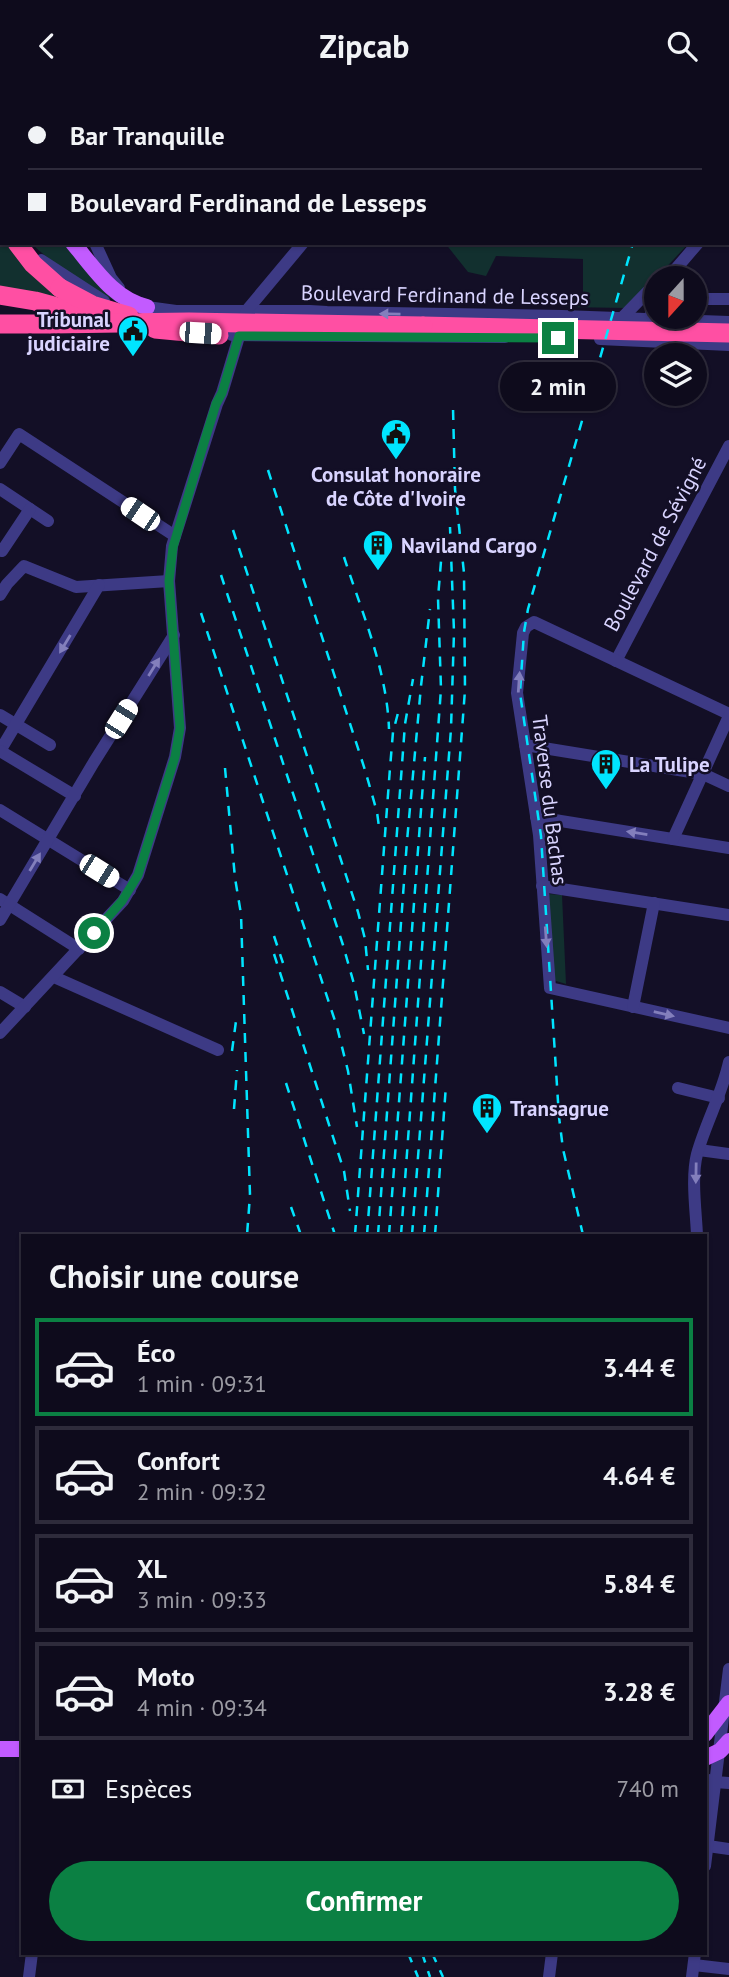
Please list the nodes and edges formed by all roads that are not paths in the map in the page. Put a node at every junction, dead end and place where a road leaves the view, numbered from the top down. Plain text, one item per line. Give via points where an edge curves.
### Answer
1 (20, 245) edge
2 (22, 245) edge
3 (75, 245) edge
4 (96, 245) edge
5 (301, 245) edge
6 (696, 245) edge
7 (686, 255) junction
8 (674, 266) edge
9 (677, 266) edge
10 (0, 295) edge
11 (644, 295) edge
12 (707, 299) edge
13 (729, 299) edge
14 (153, 308) junction
15 (327, 313) junction
16 (246, 314) junction
17 (287, 317) junction
18 (621, 319) junction
19 (644, 320) edge
20 (189, 322) junction
21 (707, 322) edge
22 (729, 322) edge
23 (0, 324) edge
24 (219, 335) junction
25 (239, 336) junction
26 (287, 336) junction
27 (715, 337) edge
28 (729, 345) edge
29 (729, 446) edge
30 (0, 463) edge
31 (0, 489) edge
32 (30, 509) junction
33 (48, 521) dead end
34 (175, 536) junction
35 (1, 550) edge
36 (24, 566) junction
37 (169, 581) junction
38 (99, 585) junction
39 (0, 595) edge
40 (174, 635) junction
41 (616, 661) junction
42 (0, 715) edge
43 (729, 715) edge
44 (16, 725) junction
45 (50, 745) dead end
46 (525, 745) junction
47 (0, 751) edge
48 (703, 774) junction
49 (729, 786) edge
50 (75, 796) junction
51 (0, 810) edge
52 (536, 817) junction
53 (673, 839) junction
54 (48, 840) junction
55 (729, 848) edge
56 (542, 886) junction
57 (130, 890) junction
58 (5, 902) edge
59 (654, 903) junction
60 (729, 915) edge
61 (0, 920) edge
62 (79, 949) junction
63 (54, 977) junction
64 (0, 992) edge
65 (25, 1007) junction
66 (633, 1007) junction
67 (729, 1028) edge
68 (0, 1033) edge
69 (218, 1050) dead end
70 (729, 1062) edge
71 (678, 1088) dead end
72 (719, 1098) junction
73 (700, 1146) junction
74 (729, 1146) edge
75 (729, 1154) edge
76 (697, 1234) edge
77 (729, 1669) edge
78 (727, 1705) edge
79 (707, 1731) edge
80 (0, 1749) edge
81 (21, 1749) edge
82 (718, 1751) edge
83 (710, 1781) edge
84 (729, 1783) edge
85 (708, 1846) junction
86 (729, 1849) edge
87 (707, 1853) edge
88 (32, 1955) edge
89 (552, 1955) edge
90 (694, 1965) edge
91 (729, 1969) edge
92 (29, 1977) edge
93 (549, 1977) edge

1 - 20 highway, bridge via 33,264 83,301 136,317
2 - 24 street, Boulevard Ferdinand de Lesseps via 98,298 131,314 168,327
3 - 14 main road via 121,297
4 - 14 street via 116,284
5 - 16 street
6 - 7 street
7 - 8 street
7 - 9 street
10 - 24 highway via 103,320
11 - 18 street
12 - 13 street
14 - 16 street, Boulevard Ferdinand de Lesseps
15 - 16 street, Boulevard Ferdinand de Lesseps
15 - 17 street
18 -> 15 street, Boulevard Ferdinand de Lesseps
16 - 17 street
16 - 25 street
17 - 26 street
18 - 19 street, Boulevard Ferdinand de Lesseps
20 - 23 highway, bridge
20 - 27 highway, bridge via 582,329
21 - 22 street, Boulevard Ferdinand de Lesseps
24 - 25 street, Boulevard Ferdinand de Lesseps
25 - 26 street, Boulevard Ferdinand de Lesseps
25 - 34 street
26 - 27 street, Boulevard Ferdinand de Lesseps
27 - 28 street, Boulevard Ferdinand de Lesseps
29 - 41 street, Boulevard de Sévigné
30 - 34 street via 19,434
31 - 32 street
32 - 33 street
32 - 35 street
34 - 37 street
35 - 36 street
36 - 38 street via 76,587
36 - 39 street
37 - 38 street
37 - 40 street
38 -> 44 street
50 -> 40 street
40 - 57 street via 178,742
41 - 43 street
46 -> 41 street, Traverse du Bachas via 517,693 526,627 534,622
42 - 44 street
43 - 48 street
44 - 45 street
44 - 47 street
46 - 48 street
46 - 52 street, Traverse du Bachas
47 - 50 street
48 - 49 street
48 - 53 street
50 - 54 street
51 - 54 street
53 -> 52 street
52 - 56 street, Traverse du Bachas
53 - 55 street
54 - 57 street
58 -> 54 street
56 - 59 street
56 -> 66 street, Traverse du Bachas via 550,988
57 - 62 street
58 - 61 street
58 - 62 street
59 - 60 street
59 - 66 street
62 - 63 street
63 - 65 street
63 - 69 street
64 - 65 street
65 - 68 street
66 -> 67 street
70 - 72 street
71 - 72 street
72 - 73 street
73 - 74 street
73 - 75 street
73 -> 76 street via 695,1167
77 - 78 street
78 - 79 main road
78 - 82 street
80 - 81 main road
82 - 83 street
83 - 84 street
83 - 85 street
85 - 86 street
85 - 87 street
88 - 92 street
89 - 93 street
90 - 91 street

